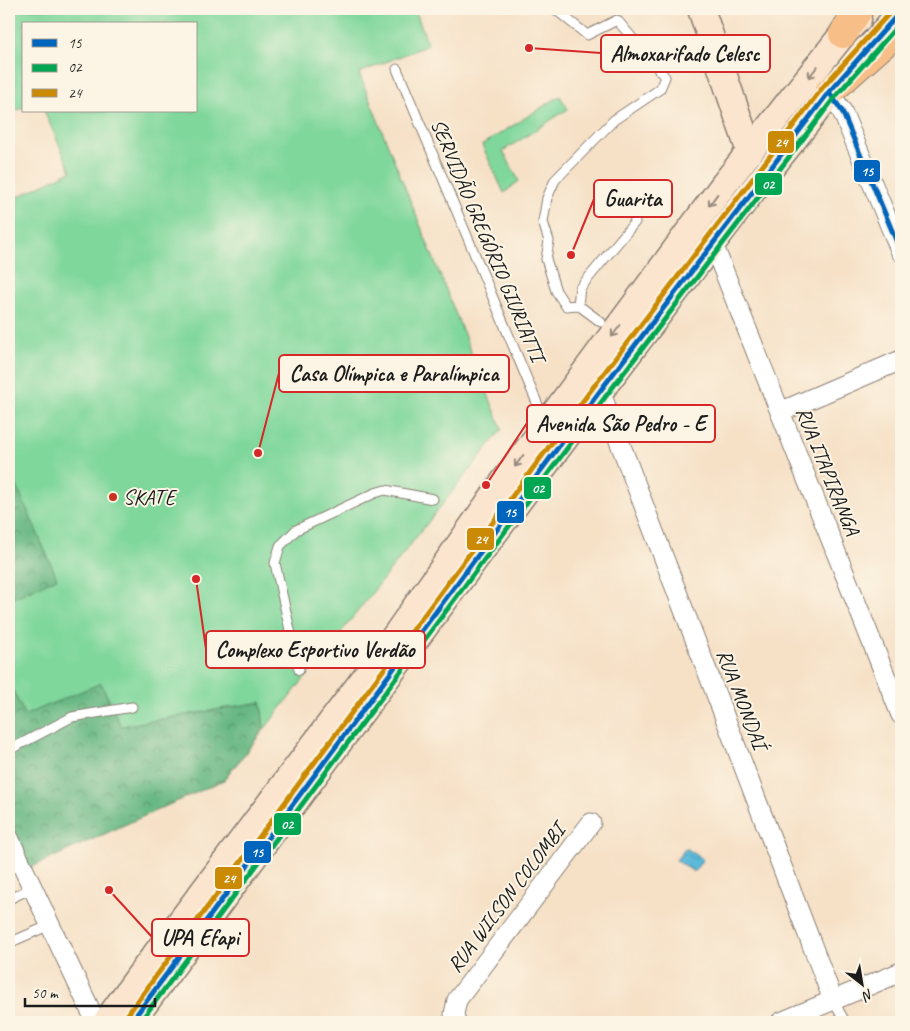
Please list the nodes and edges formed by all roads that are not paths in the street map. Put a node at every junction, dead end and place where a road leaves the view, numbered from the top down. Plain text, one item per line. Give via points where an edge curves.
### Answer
1 (555, 9) edge
2 (700, 9) edge
3 (859, 9) edge
4 (868, 9) edge
5 (901, 11) edge
6 (901, 28) edge
7 (843, 34) junction
8 (397, 69) dead end
9 (830, 92) junction
10 (750, 152) junction
11 (634, 222) dead end
12 (713, 244) junction
13 (901, 252) edge
14 (578, 305) junction
15 (601, 322) dead end
16 (901, 360) edge
17 (600, 391) junction
18 (780, 412) junction
19 (546, 424) junction
20 (433, 499) dead end
21 (299, 670) dead end
22 (132, 707) dead end
23 (901, 714) edge
24 (9, 750) edge
25 (591, 823) dead end
26 (9, 838) edge
27 (32, 888) junction
28 (9, 899) edge
29 (50, 925) junction
30 (9, 943) edge
31 (901, 972) edge
32 (833, 1000) junction
33 (96, 1022) edge
34 (106, 1022) edge
35 (131, 1022) edge
36 (456, 1022) edge
37 (781, 1022) edge
38 (845, 1022) edge

1 - 14 lane via 587,35 617,20 664,77 660,89 614,120 555,180 547,198 543,222 549,241 546,259 556,291 566,306
2 - 10 main road
3 - 7 highway
4 - 7 main road
5 - 9 main road
6 - 9 highway
7 -> 10 main road
8 - 19 lane, SERVIDÃO GREGÓRIO GIURIATTI
9 - 12 main road
9 - 13 street via 842,111
10 -> 19 main road
11 - 14 lane via 580,288
12 - 17 main road
12 - 18 street, RUA ITAPIRANGA
14 - 15 lane
16 - 18 street
17 - 32 street, RUA MONDAÍ
17 - 35 main road
18 - 23 street, RUA ITAPIRANGA
19 -> 34 main road via 376,663
20 - 21 lane via 385,490 375,493 296,530 280,546 275,563
22 - 24 lane via 72,717
25 - 36 street, RUA WILSON COLOMBI via 457,1000
26 - 27 street
27 - 28 lane
27 - 29 street
29 - 30 lane
29 - 33 street
31 - 32 street
32 - 37 street
32 - 38 lane, RUA MONDAÍ

